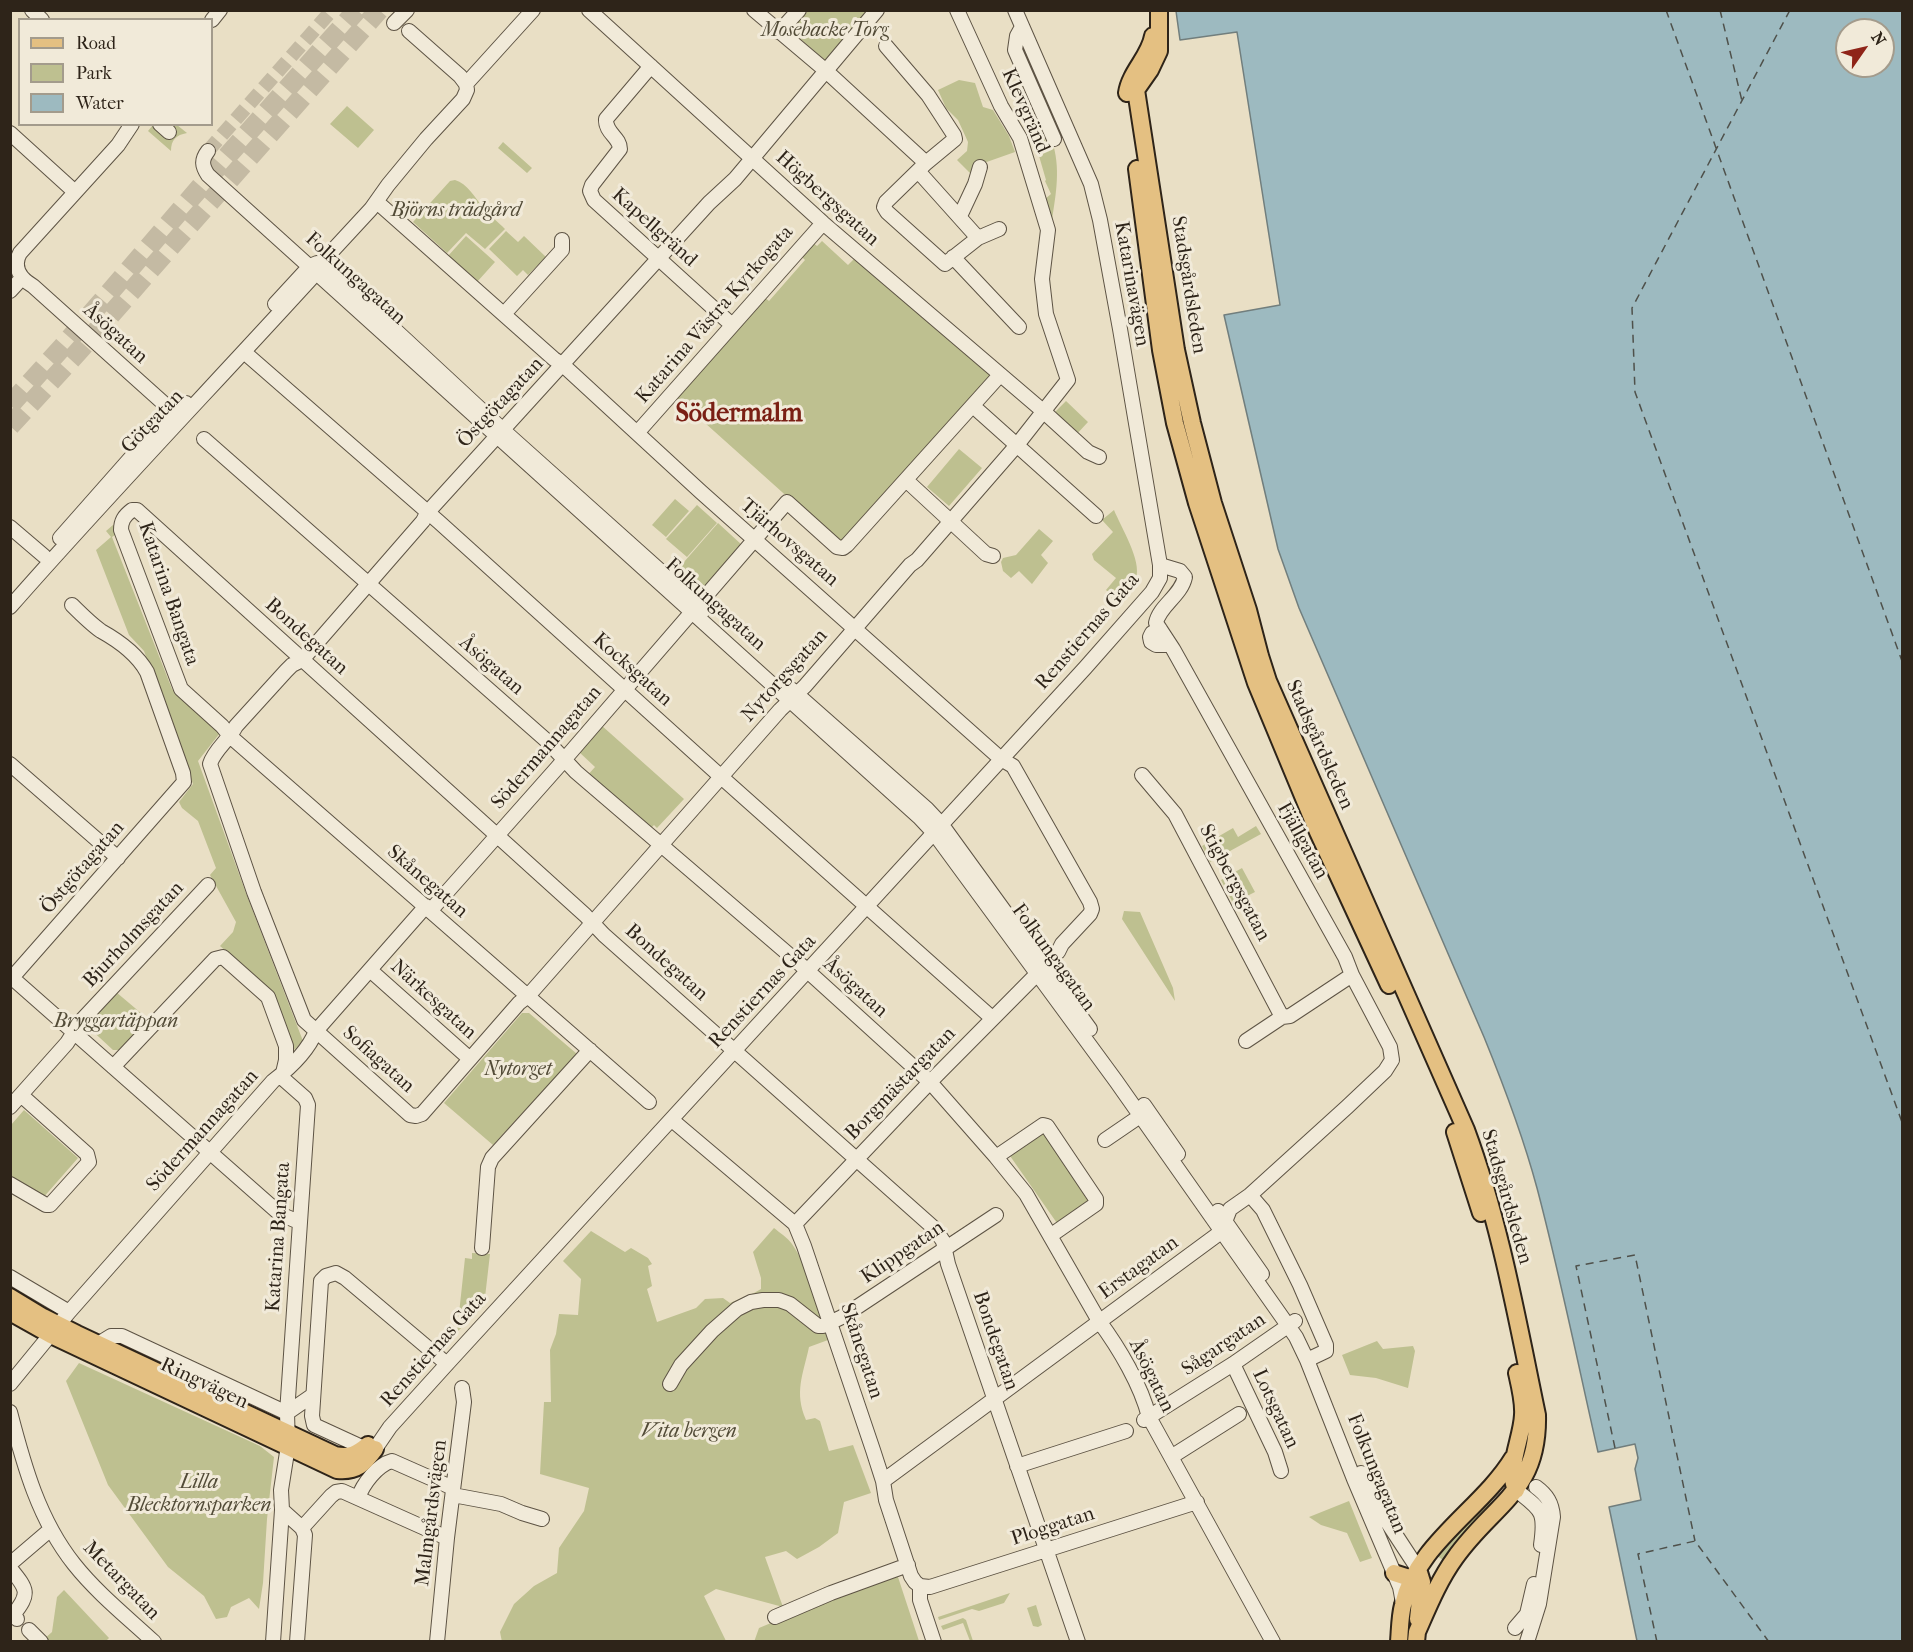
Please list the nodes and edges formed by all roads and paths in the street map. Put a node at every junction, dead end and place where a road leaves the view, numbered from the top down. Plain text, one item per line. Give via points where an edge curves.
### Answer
1 (406, 10) edge
2 (532, 10) edge
3 (589, 10) edge
4 (754, 10) edge
5 (799, 10) edge
6 (876, 10) edge
7 (957, 10) edge
8 (1015, 10) edge
9 (1154, 10) edge
10 (1159, 10) edge
11 (394, 22) dead end
12 (1022, 27) junction
13 (409, 31) dead end
14 (779, 32) junction
15 (886, 46) dead end
16 (651, 66) junction
17 (825, 70) junction
18 (466, 84) junction
19 (131, 126) edge
20 (10, 133) edge
21 (1054, 139) dead end
22 (753, 159) junction
23 (206, 163) dead end
24 (922, 167) junction
25 (980, 167) dead end
26 (75, 192) junction
27 (377, 202) junction
28 (960, 216) junction
29 (823, 223) junction
30 (999, 229) dead end
31 (978, 238) junction
32 (562, 240) dead end
33 (660, 258) junction
34 (949, 260) junction
35 (316, 266) junction
36 (22, 278) junction
37 (10, 291) edge
38 (504, 314) junction
39 (732, 325) junction
40 (1019, 327) dead end
41 (244, 352) junction
42 (563, 366) junction
43 (1000, 375) junction
44 (1068, 380) joint
45 (973, 406) junction
46 (1043, 411) junction
47 (178, 417) junction
48 (500, 433) junction
49 (637, 434) junction
50 (204, 439) dead end
51 (1017, 446) junction
52 (1099, 457) dead end
53 (906, 480) junction
54 (128, 513) joint
55 (427, 513) junction
56 (1096, 516) dead end
57 (950, 521) junction
58 (10, 527) edge
59 (755, 539) junction
60 (44, 556) junction
61 (993, 556) dead end
62 (1160, 572) junction
63 (368, 585) junction
64 (10, 593) edge
65 (72, 605) dead end
66 (10, 607) edge
67 (695, 608) junction
68 (1241, 612) junction
69 (856, 628) junction
70 (302, 660) junction
71 (181, 689) joint
72 (624, 689) junction
73 (793, 697) junction
74 (231, 737) junction
75 (1001, 759) junction
76 (564, 760) junction
77 (10, 764) edge
78 (1142, 775) dead end
79 (721, 776) junction
80 (938, 829) junction
81 (497, 836) junction
82 (660, 846) junction
83 (118, 858) junction
84 (208, 885) dead end
85 (868, 906) junction
86 (428, 908) junction
87 (593, 922) junction
88 (1058, 952) dead end
89 (370, 970) junction
90 (808, 972) junction
91 (1038, 973) junction
92 (1352, 975) junction
93 (11, 978) edge
94 (528, 996) junction
95 (1282, 1017) junction
96 (992, 1018) junction
97 (316, 1031) junction
98 (74, 1032) junction
99 (1246, 1041) dead end
100 (590, 1050) junction
101 (735, 1051) junction
102 (470, 1059) junction
103 (1392, 1060) joint
104 (113, 1067) junction
105 (281, 1074) junction
106 (930, 1082) junction
107 (21, 1095) junction
108 (649, 1101) dead end
109 (10, 1107) edge
110 (1144, 1113) junction
111 (672, 1120) junction
112 (1105, 1140) dead end
113 (210, 1152) junction
114 (996, 1157) junction
115 (856, 1159) junction
116 (10, 1184) edge
117 (1250, 1195) junction
118 (996, 1215) dead end
119 (299, 1222) junction
120 (795, 1224) junction
121 (1223, 1226) junction
122 (1050, 1236) junction
123 (482, 1248) dead end
124 (945, 1248) junction
125 (10, 1277) edge
126 (11, 1309) edge
127 (831, 1322) junction
128 (1099, 1322) junction
129 (1292, 1323) junction
130 (60, 1324) junction
131 (98, 1344) junction
132 (1311, 1359) junction
133 (447, 1364) junction
134 (1233, 1364) junction
135 (10, 1384) edge
136 (670, 1384) dead end
137 (462, 1388) dead end
138 (313, 1395) junction
139 (994, 1398) junction
140 (10, 1412) edge
141 (287, 1413) junction
142 (1239, 1414) dead end
143 (1147, 1419) junction
144 (1126, 1431) dead end
145 (288, 1439) junction
146 (369, 1448) junction
147 (1516, 1452) junction
148 (1172, 1457) junction
149 (1017, 1466) junction
150 (1281, 1471) dead end
151 (883, 1481) junction
152 (1522, 1484) junction
153 (453, 1491) junction
154 (1488, 1491) junction
155 (358, 1498) junction
156 (1197, 1502) junction
157 (282, 1510) junction
158 (542, 1519) dead end
159 (302, 1528) junction
160 (51, 1529) junction
161 (447, 1538) junction
162 (1046, 1550) junction
163 (908, 1565) junction
164 (10, 1566) edge
165 (1394, 1573) junction
166 (1445, 1573) junction
167 (1417, 1577) junction
168 (920, 1586) junction
169 (1403, 1604) junction
170 (13, 1617) edge
171 (775, 1617) dead end
172 (29, 1630) dead end
173 (1516, 1635) edge
174 (1416, 1637) edge
175 (41, 1641) edge
176 (154, 1641) edge
177 (273, 1641) edge
178 (297, 1641) edge
179 (437, 1641) edge
180 (934, 1641) edge
181 (1078, 1641) edge
182 (1273, 1641) edge
183 (1399, 1641) edge
184 (1527, 1641) edge

1 - 11 street
2 - 18 street, Götgatan
3 - 16 street, Högbergsgatan
4 - 14 street
5 - 14 street
6 - 17 street
7 - 44 street, Klevgränd via 1020,138 1048,230 1042,279 1046,314
8 - 12 street, Katarinavägen
9 - 68 main road, Stadsgårdsleden via 1152,43 1126,91 1161,350 1175,423 1197,503
10 - 68 main road, Stadsgårdsleden via 1159,51 1136,90 1183,381
12 - 21 street via 1015,50
12 - 62 street, Katarinavägen via 1091,184 1116,307
13 - 18 street
14 - 17 street
15 - 24 street via 928,95 954,135 952,143
16 - 22 street, Högbergsgatan
16 - 33 street, Kapellgränd via 606,119 620,149 590,191 594,200
17 - 22 street, Östgötagatan
17 - 24 street
18 - 27 street, Götgatan via 463,99 388,184
19 - 26 street
20 - 26 street
22 - 29 street, Högbergsgatan
22 - 33 street, Östgötagatan
23 - 35 street, Folkungagatan
24 - 28 street
24 - 34 street via 884,207
25 - 28 street
26 - 36 street via 17,257
27 - 35 street, Götgatan
27 - 38 street, Tjärhovsgatan
28 - 31 street
29 - 39 street, Katarina Västra Kyrkogata
29 - 43 street, Högbergsgatan
30 - 31 street
31 - 34 street
32 - 38 street via 562,250
33 - 39 street, Kapellgränd
33 - 42 street, Östgötagatan
34 - 40 street
35 - 41 street, Götgatan
35 - 47 street, Götgatan
35 - 48 street, Folkungagatan
36 - 37 street
36 - 47 street, Åsögatan
38 - 42 street, Tjärhovsgatan
39 - 49 street, Katarina Västra Kyrkogata
41 - 47 street, Götgatan
41 - 55 street, Kocksgatan
42 - 48 street, Östgötagatan
42 - 49 street, Tjärhovsgatan
43 - 45 street
43 - 46 street, Högbergsgatan
44 - 46 street, Nytorgsgatan
45 - 51 street
45 - 53 street
46 - 51 street, Nytorgsgatan
46 - 52 street, Högbergsgatan via 1088,452
47 - 60 street, Götgatan via 158,427
47 - 66 street, Götgatan
48 - 55 street, Östgötagatan
48 - 67 street, Folkungagatan
49 - 59 street, Tjärhovsgatan
50 - 63 street, Åsögatan
51 - 56 street
51 - 57 street, Nytorgsgatan
53 - 57 street
53 - 59 street, Södermannagatan via 843,548 837,547 787,502
54 - 70 street, Bondegatan via 137,510
54 - 71 street, Katarina Bangata via 121,522 121,530
55 - 63 street, Östgötagatan
55 - 72 street, Kocksgatan
57 - 61 street
57 - 69 street, Nytorgsgatan
58 - 60 street
59 - 67 street, Södermannagatan
59 - 69 street, Tjärhovsgatan
60 - 64 street, Götgatan
62 - 75 street, Renstiernas Gata via 1152,592
62 - 92 street, Fjällgatan via 1180,571 1185,577 1183,586 1156,618 1160,629 1152,633 1151,642 1173,649
63 - 70 street, Östgötagatan
63 - 76 street, Åsögatan
65 - 83 street, Östgötagatan via 142,663 183,773 184,782
67 - 72 street, Södermannagatan
67 - 73 street, Folkungagatan
68 - 147 main road, Stadsgårdsleden via 1256,683 1318,832 1456,1135 1482,1218 1519,1381 1524,1413
68 - 152 main road, Stadsgårdsleden via 1479,1166 1537,1415 1537,1442
69 - 73 street, Nytorgsgatan
69 - 75 street, Tjärhovsgatan
70 - 74 street, Östgötagatan via 286,671 236,726
70 - 81 street, Bondegatan
71 - 74 street, Skånegatan
72 - 76 street, Södermannagatan
72 - 79 street, Kocksgatan
73 - 79 street, Nytorgsgatan
73 - 80 street, Folkungagatan via 919,817
74 - 86 street, Skånegatan
74 - 97 street, Östgötagatan via 210,764 301,1014
75 - 80 street, Renstiernas Gata
75 - 88 street, Tjärhovsgatan via 1013,766 1090,902 1090,914
76 - 81 street, Södermannagatan
76 - 82 street, Åsögatan
77 - 83 street
78 - 95 street, Stigbergsgatan via 1175,814
79 - 82 street, Nytorgsgatan
79 - 85 street, Kocksgatan
80 - 85 street, Renstiernas Gata
80 - 91 street, Folkungagatan
80 - 110 street, Folkungagatan
81 - 86 street, Södermannagatan
81 - 87 street, Bondegatan
82 - 87 street, Nytorgsgatan
82 - 90 street, Åsögatan
83 - 93 street, Östgötagatan
84 - 98 street, Bjurholmsgatan
85 - 90 street, Renstiernas Gata
85 - 96 street, Kocksgatan
86 - 89 street, Södermannagatan
86 - 94 street, Skånegatan
87 - 94 street, Nytorgsgatan
87 - 101 street, Bondegatan
89 - 97 street, Södermannagatan
89 - 102 street, Närkesgatan
90 - 101 street, Renstiernas Gata
90 - 106 street, Åsögatan
91 - 96 street, Borgmästargatan
91 - 110 street, Folkungagatan
92 - 95 street via 1290,1016
92 - 103 street, Fjällgatan via 1390,1047
93 - 98 street
94 - 100 street, Skånegatan
94 - 102 street
95 - 99 street
96 - 106 street, Borgmästargatan
97 - 102 street, Sofiagatan via 410,1115 422,1114
97 - 105 street, Södermannagatan
98 - 104 street
98 - 107 street, Bjurholmsgatan
100 - 108 street, Skånegatan
100 - 123 street via 492,1158
101 - 111 street, Renstiernas Gata
101 - 115 street, Bondegatan
103 - 117 street, Erstagatan via 1385,1071
104 - 105 street via 215,958 223,957 268,997 286,1046
104 - 113 street
105 - 113 street, Södermannagatan
105 - 119 street, Katarina Bangata via 308,1105
106 - 114 street, Åsögatan
106 - 115 street, Borgmästargatan
107 - 109 street, Bjurholmsgatan
107 - 116 street via 87,1154 89,1162 50,1205
110 - 112 street
110 - 121 street, Folkungagatan
111 - 120 street, Skånegatan
111 - 133 street, Renstiernas Gata
113 - 119 street via 280,1214
113 - 130 street, Södermannagatan
114 - 122 street, Åsögatan via 1026,1194
114 - 122 street via 1047,1126 1096,1199 1096,1204
115 - 120 street, Borgmästargatan
115 - 124 street, Bondegatan via 935,1229
117 - 121 street, Erstagatan via 1230,1209
117 - 132 street via 1263,1210 1326,1345 1326,1351
118 - 124 street, Klippgatan
119 - 141 street, Katarina Bangata
120 - 127 street, Skånegatan
121 - 128 street, Erstagatan
121 - 129 street, Folkungagatan
122 - 128 street, Åsögatan
124 - 127 street, Klippgatan
124 - 139 street, Bondegatan
125 - 130 street, Ringvägen
126 - 130 main road, Ringvägen
127 - 136 street via 818,1326 790,1304 778,1300 751,1302 712,1331 681,1365
127 - 151 street, Skånegatan
128 - 139 street, Erstagatan
128 - 143 street, Åsögatan via 1145,1401
129 - 132 street, Folkungagatan
129 - 134 street, Sågargatan
130 - 131 main road, Ringvägen
130 - 135 street, Södermannagatan
130 - 145 main road, Ringvägen
131 - 141 street, Ringvägen via 111,1336 122,1336
131 - 145 main road, Ringvägen
132 - 165 street, Folkungagatan via 1354,1479
132 - 167 street, Folkungagatan via 1371,1493
133 - 138 street via 345,1278 331,1273 321,1281
133 - 146 street, Renstiernas Gata
134 - 143 street, Sågargatan
134 - 150 street, Lotsgatan
137 - 153 street, Malmgårdsvägen via 464,1402
138 - 141 street
138 - 146 street via 314,1425
139 - 149 street, Bondegatan
139 - 151 street, Erstagatan
140 - 160 street, Metargatan via 28,1477
141 - 145 street, Katarina Bangata
142 - 148 street
143 - 148 street, Åsögatan
144 - 149 street
145 - 146 main road, Ringvägen via 343,1457
145 - 146 main road, Ringvägen via 338,1470 359,1466
145 - 157 street, Katarina Bangata
147 - 152 main road, Stadsgårdsleden
147 - 154 main road
148 - 156 street, Åsögatan
149 - 162 street, Bondegatan
151 - 163 street, Skånegatan
152 - 154 main road
152 - 166 main road via 1460,1551
152 - 173 street via 1543,1521 1535,1582 1527,1614
152 - 184 street via 1547,1496 1553,1517 1539,1604
153 - 155 street via 392,1461 370,1478
153 - 158 street
153 - 161 street, Malmgårdsvägen
154 - 167 main road via 1433,1547
155 - 159 street via 336,1492
155 - 161 street
156 - 162 street, Ploggatan
156 - 182 street, Åsögatan
157 - 159 street
157 - 177 street, Katarina Bangata
159 - 178 street via 305,1535
160 - 164 street
160 - 176 street, Metargatan via 87,1578
161 - 179 street, Malmgårdsvägen
162 - 168 street, Ploggatan via 930,1587
162 - 181 street, Bondegatan
163 - 168 street, Skånegatan
163 - 171 street
164 - 170 street via 25,1588 23,1603
165 - 167 main road
165 - 169 street, Folkungagatan
166 - 167 main road via 1430,1582
166 - 174 main road
167 - 169 main road, Folkungagatan
167 - 174 main road
168 - 180 street, Skånegatan via 920,1600
169 - 183 main road, Folkungagatan
172 - 175 street

